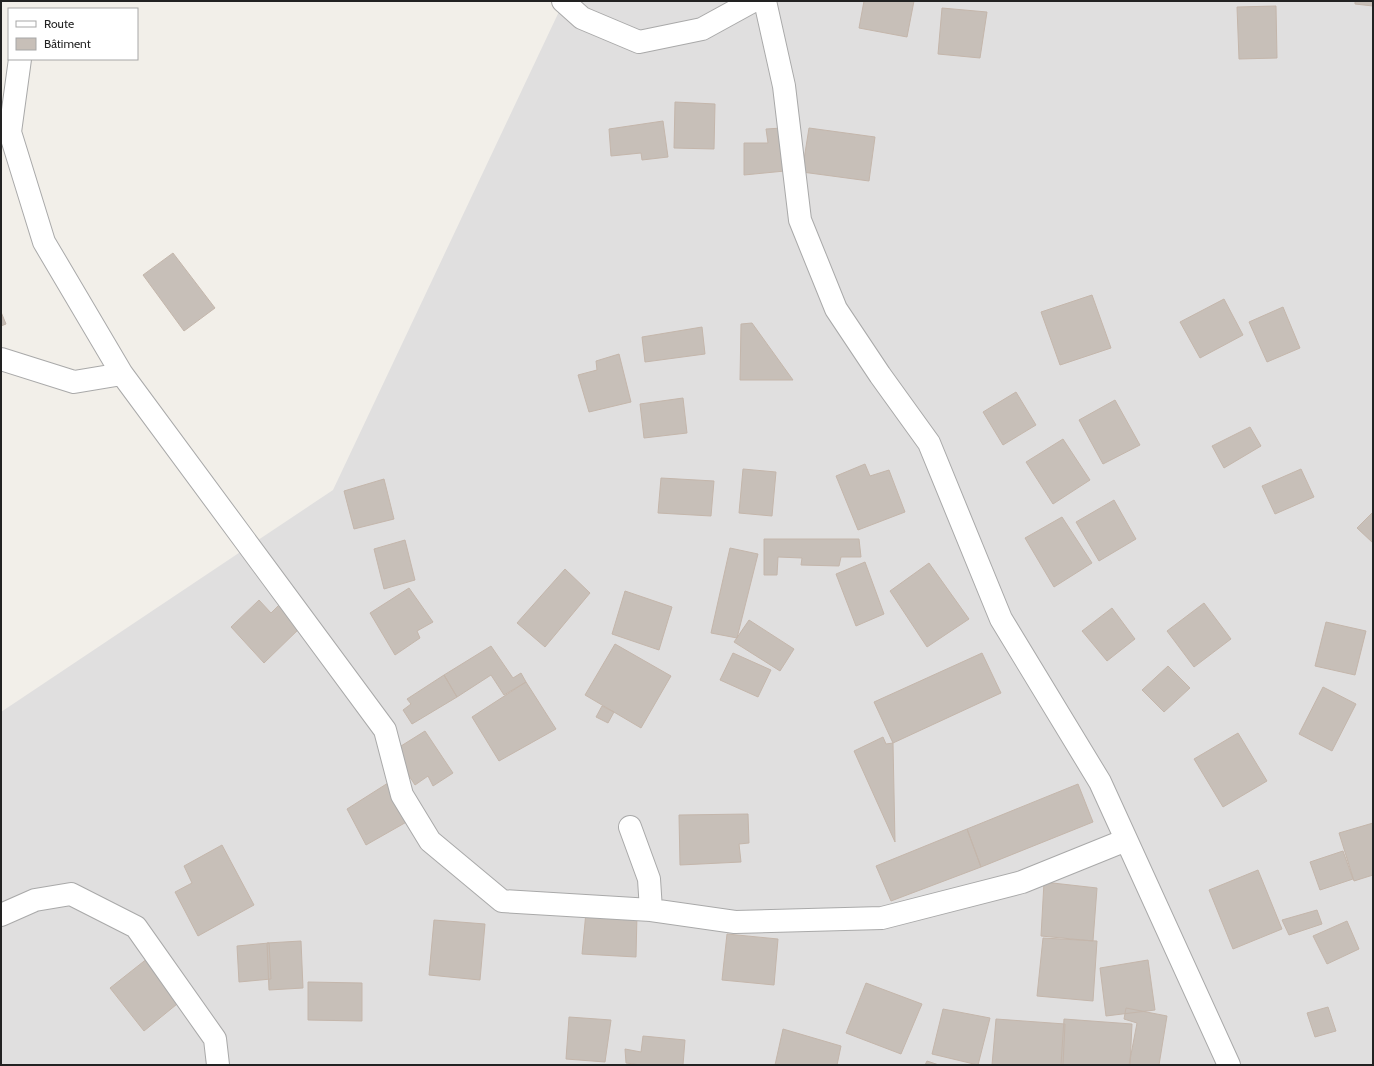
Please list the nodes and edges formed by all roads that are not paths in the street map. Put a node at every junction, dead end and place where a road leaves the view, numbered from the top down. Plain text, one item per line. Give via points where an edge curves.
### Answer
1 (563, 1) edge
2 (753, 1) edge
3 (765, 1) edge
4 (20, 60) edge
5 (1, 359) edge
6 (122, 374) junction
7 (630, 827) dead end
8 (1126, 840) junction
9 (651, 910) junction
10 (1, 915) edge
11 (218, 1065) edge
12 (1229, 1065) edge

1 - 2 street via 582,18 639,42 702,29
3 - 8 street via 784,86 800,220 836,309 930,443 1001,619 1100,782
4 - 6 street via 10,132 44,242
5 - 6 street via 74,382
6 - 9 street via 385,730 402,795 430,841 502,900
7 - 9 street via 649,879
8 - 9 street via 1022,882 882,918 735,922
8 - 12 street
10 - 11 street via 36,900 71,894 136,927 215,1039

